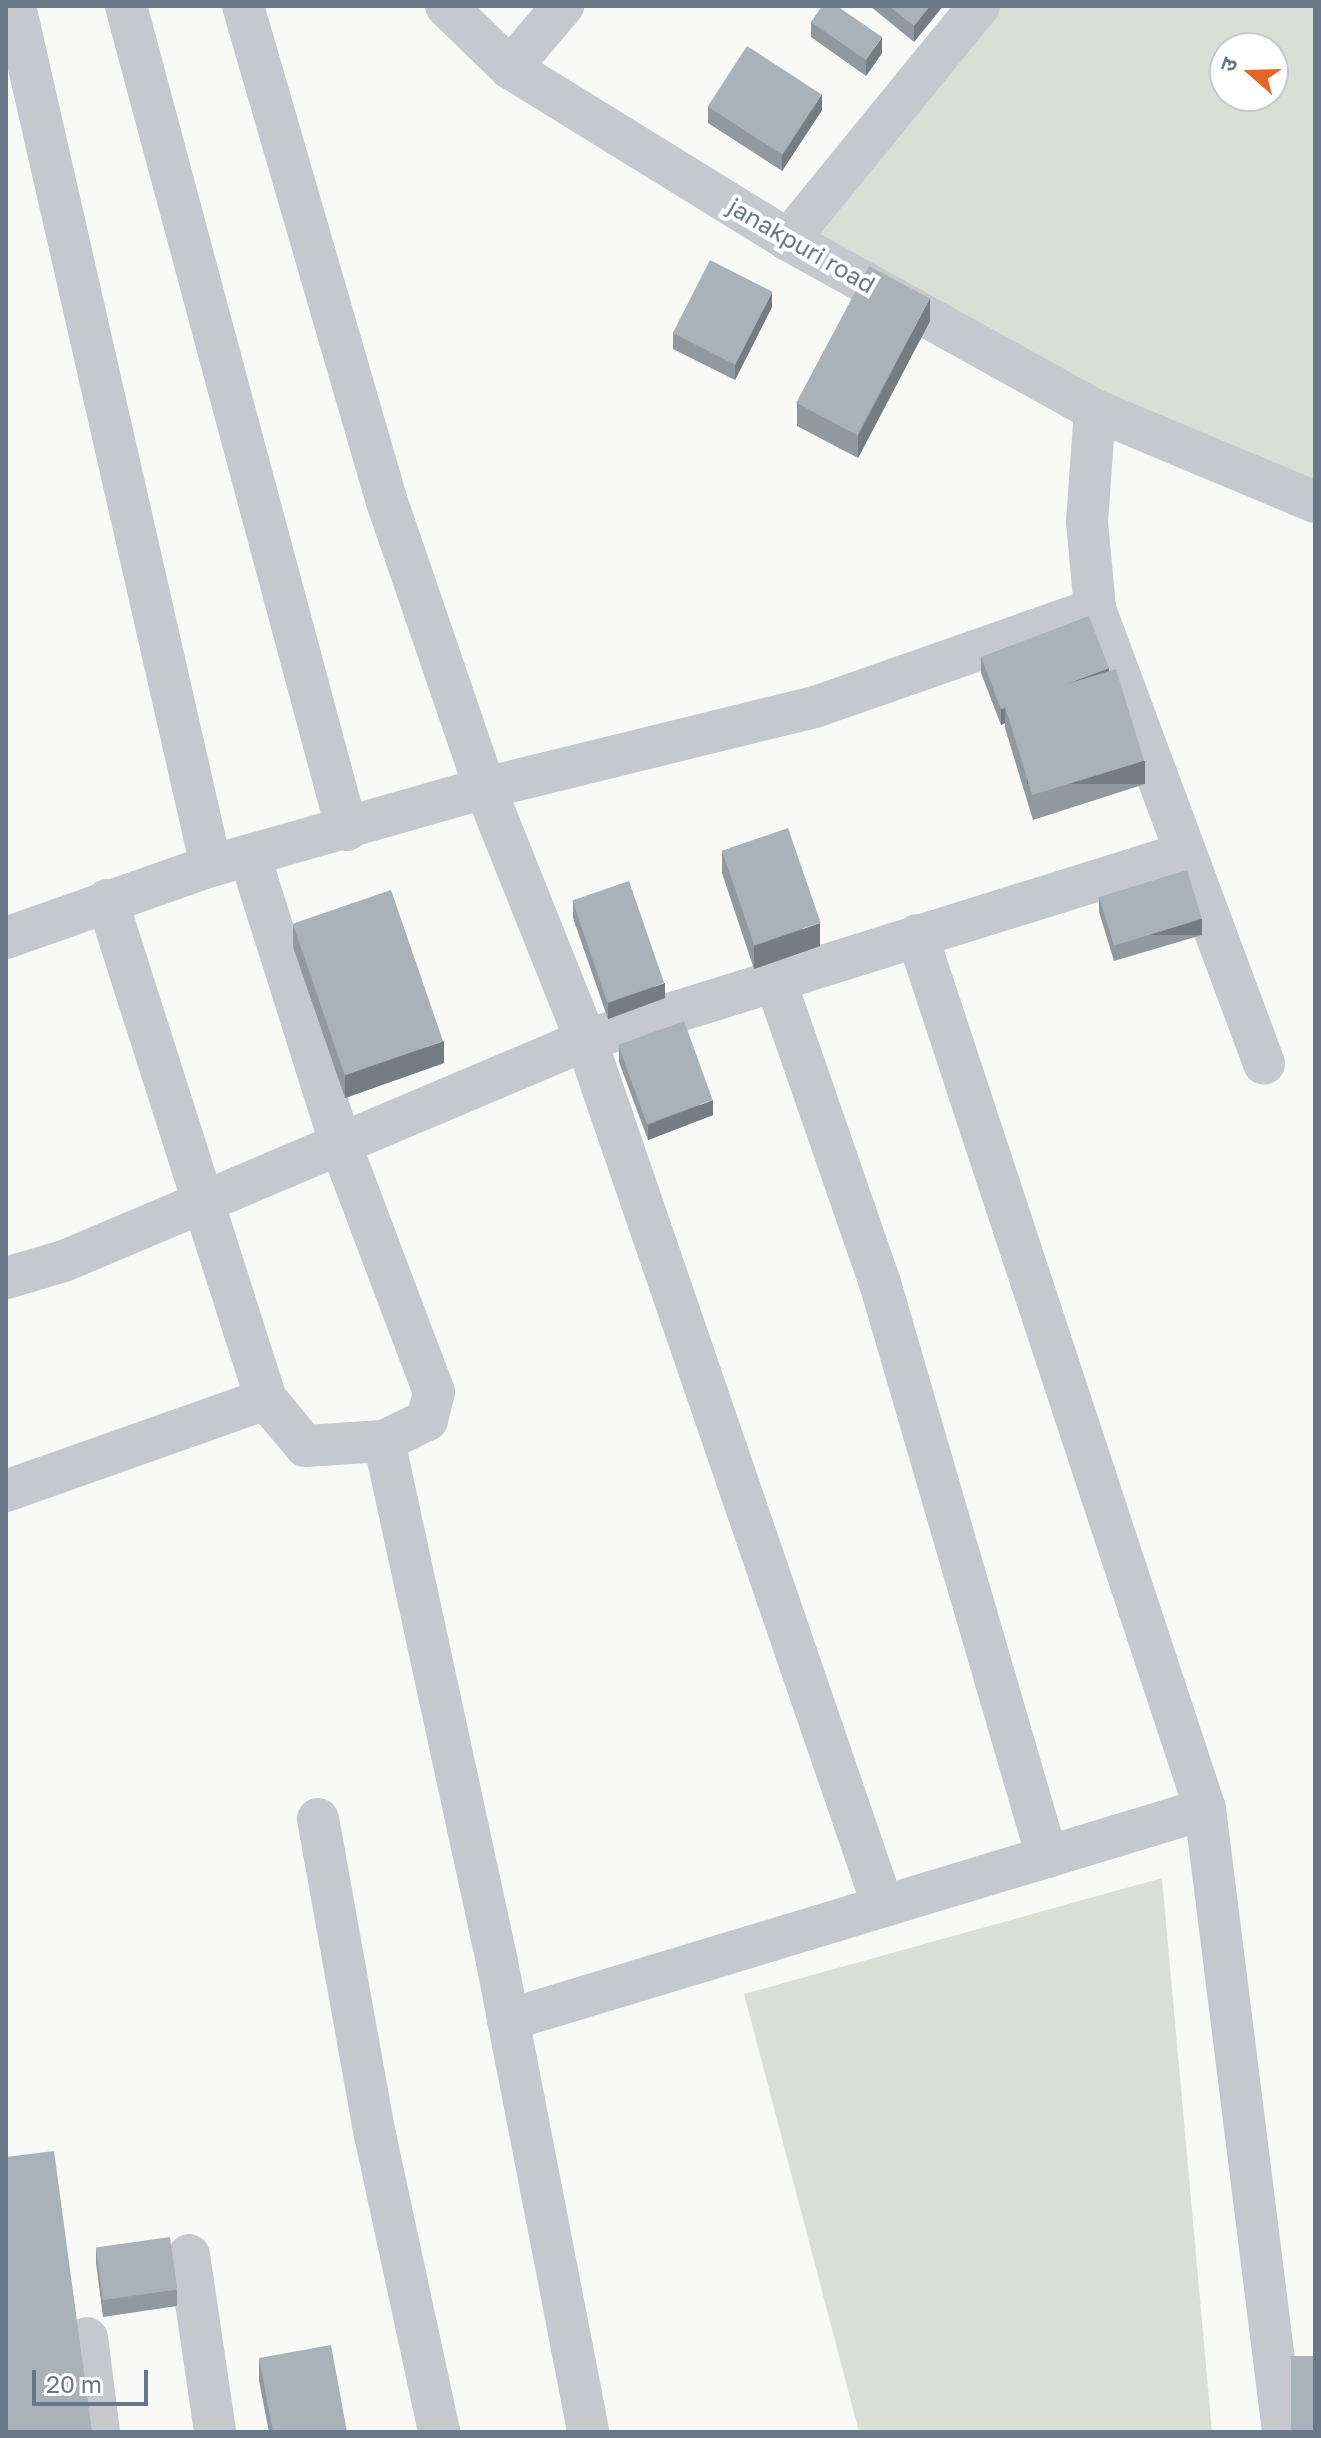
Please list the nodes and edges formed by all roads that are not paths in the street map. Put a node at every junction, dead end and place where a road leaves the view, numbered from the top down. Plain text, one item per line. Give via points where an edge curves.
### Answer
1 (15, 6) edge
2 (126, 6) edge
3 (243, 6) edge
4 (446, 6) edge
5 (563, 6) edge
6 (979, 6) edge
7 (510, 68) junction
8 (788, 240) junction
9 (1095, 410) junction
10 (1315, 502) edge
11 (1095, 609) junction
12 (485, 788) junction
13 (347, 830) junction
14 (1185, 853) junction
15 (231, 863) junction
16 (107, 900) junction
17 (917, 935) junction
18 (6, 938) edge
19 (775, 980) junction
20 (586, 1040) junction
21 (1264, 1064) dead end
22 (341, 1146) junction
23 (203, 1203) junction
24 (6, 1278) edge
25 (266, 1399) junction
26 (384, 1441) junction
27 (6, 1491) edge
28 (1205, 1809) junction
29 (318, 1819) dead end
30 (1047, 1857) junction
31 (883, 1906) junction
32 (508, 2020) junction
33 (189, 2255) dead end
34 (87, 2338) dead end
35 (99, 2432) edge
36 (215, 2432) edge
37 (439, 2432) edge
38 (588, 2432) edge
39 (1283, 2432) edge

1 - 15 street
2 - 13 street
3 - 12 street via 352,392
4 - 7 street, janakpuri road
5 - 7 street
6 - 8 street
7 - 8 street, janakpuri road
8 - 9 street, janakpuri road
9 - 10 street, janakpuri road
9 - 11 street via 1087,522
11 - 12 street via 815,707
11 - 14 street
12 - 13 street
12 - 20 street
13 - 15 street
14 - 17 street
14 - 21 street
15 - 16 street
15 - 22 street
16 - 18 street
16 - 23 street
17 - 19 street
17 - 28 street
19 - 20 street
19 - 30 street via 880,1283
20 - 22 street
20 - 31 street
22 - 23 street
22 - 26 street via 434,1392 427,1420
23 - 24 street
23 - 25 street
25 - 26 street via 305,1446
25 - 27 street
26 - 32 street
28 - 30 street
28 - 39 street
29 - 37 street via 375,2135
30 - 31 street
31 - 32 street
32 - 38 street
33 - 36 street
34 - 35 street

